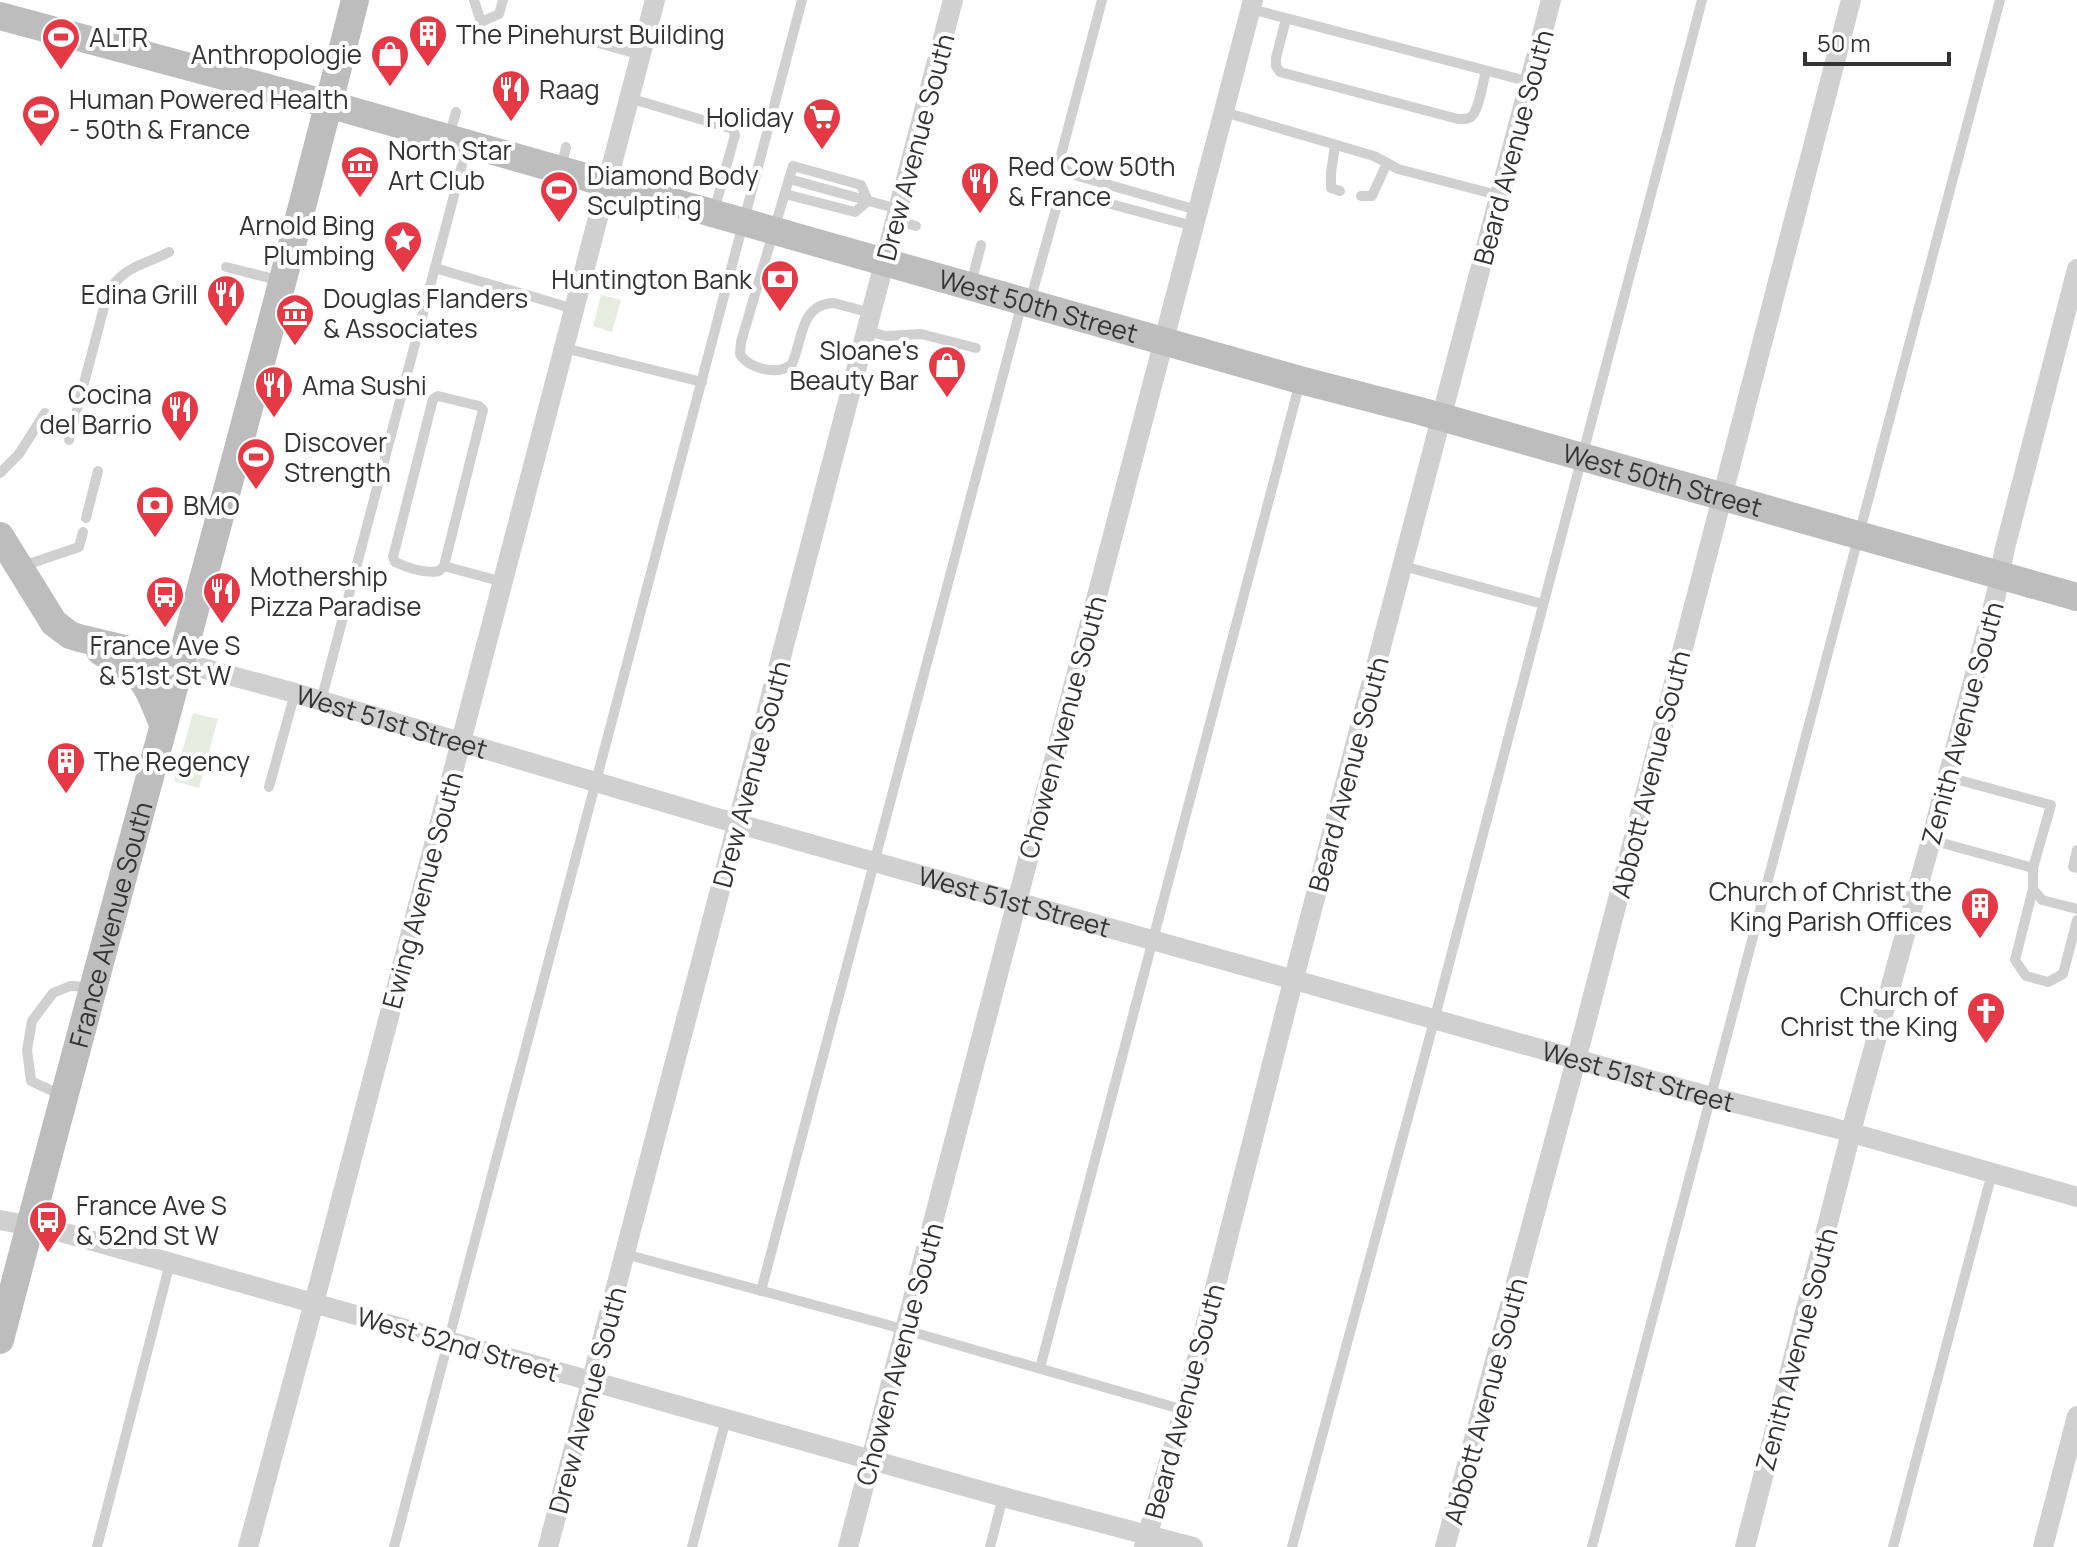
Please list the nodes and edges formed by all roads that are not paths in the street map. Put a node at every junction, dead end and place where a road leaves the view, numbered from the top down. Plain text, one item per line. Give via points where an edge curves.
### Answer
1 (355, 0) edge
2 (474, 0) edge
3 (503, 0) edge
4 (655, 0) edge
5 (802, 0) edge
6 (953, 0) edge
7 (1102, 0) edge
8 (1551, 0) edge
9 (1702, 0) edge
10 (1851, 0) edge
11 (2000, 0) edge
12 (1252, 4) edge
13 (0, 16) edge
14 (1286, 19) junction
15 (481, 22) junction
16 (477, 41) dead end
17 (595, 42) dead end
18 (641, 55) junction
19 (1486, 71) junction
20 (1530, 82) junction
21 (629, 98) junction
22 (328, 104) junction
23 (1224, 112) junction
24 (457, 131) junction
25 (1335, 145) junction
26 (1387, 163) junction
27 (607, 184) junction
28 (1340, 191) dead end
29 (785, 194) junction
30 (1361, 196) dead end
31 (1501, 196) junction
32 (868, 201) junction
33 (713, 213) junction
34 (896, 215) junction
35 (1195, 218) junction
36 (744, 222) junction
37 (916, 226) dead end
38 (775, 231) junction
39 (981, 245) dead end
40 (169, 252) dead end
41 (885, 262) junction
42 (226, 267) dead end
43 (435, 268) junction
44 (2077, 269) edge
45 (282, 281) junction
46 (970, 286) junction
47 (1026, 302) junction
48 (574, 309) junction
49 (869, 322) junction
50 (1163, 341) junction
51 (564, 348) junction
52 (976, 348) dead end
53 (1300, 380) junction
54 (702, 382) junction
55 (45, 413) dead end
56 (1442, 417) junction
57 (69, 440) dead end
58 (1582, 457) junction
59 (98, 471) dead end
60 (0, 473) edge
61 (1722, 497) junction
62 (86, 518) dead end
63 (83, 532) dead end
64 (1859, 535) junction
65 (0, 536) edge
66 (444, 566) junction
67 (1403, 566) junction
68 (19, 567) junction
69 (2000, 576) junction
70 (503, 582) junction
71 (2077, 597) edge
72 (1543, 604) junction
73 (79, 638) junction
74 (180, 662) junction
75 (295, 693) junction
76 (321, 701) junction
77 (163, 724) junction
78 (461, 742) junction
79 (1948, 777) junction
80 (597, 781) junction
81 (269, 787) dead end
82 (738, 823) junction
83 (1931, 840) junction
84 (2077, 850) edge
85 (876, 862) junction
86 (2033, 868) junction
87 (2077, 868) edge
88 (2033, 889) junction
89 (1017, 902) junction
90 (2077, 909) edge
91 (2077, 920) edge
92 (1152, 940) junction
93 (1294, 980) junction
94 (93, 988) junction
95 (1435, 1019) junction
96 (1577, 1059) junction
97 (64, 1097) junction
98 (1711, 1097) junction
99 (1852, 1134) junction
100 (1992, 1173) junction
101 (2077, 1197) edge
102 (0, 1220) edge
103 (29, 1226) junction
104 (625, 1254) junction
105 (170, 1263) junction
106 (761, 1291) junction
107 (314, 1303) junction
108 (905, 1330) junction
109 (0, 1340) edge
110 (449, 1341) junction
111 (1040, 1368) junction
112 (592, 1382) junction
113 (1184, 1410) junction
114 (2077, 1416) edge
115 (726, 1419) junction
116 (871, 1460) junction
117 (1003, 1497) junction
118 (1146, 1541) edge
119 (97, 1547) edge
120 (248, 1547) edge
121 (394, 1547) edge
122 (548, 1547) edge
123 (692, 1547) edge
124 (848, 1547) edge
125 (990, 1547) edge
126 (1193, 1547) edge
127 (1292, 1547) edge
128 (1445, 1547) edge
129 (1592, 1547) edge
130 (1745, 1547) edge
131 (1893, 1547) edge
132 (2043, 1547) edge

1 - 22 main road, France Avenue South
2 - 15 lane
3 - 15 lane via 499,14
4 - 18 street, Ewing Avenue South
5 - 36 lane
6 - 34 street, Drew Avenue South
7 - 35 lane via 1061,155 1063,167
8 - 20 street, Beard Avenue South
9 - 58 lane
10 - 61 street, Abbott Avenue South
11 - 64 lane
12 - 14 lane
12 - 23 street, Chowen Avenue South
13 - 22 main road, West 50th Street
14 - 19 lane
14 - 19 lane via 1276,58 1280,72 1443,115 1472,117
15 - 16 lane
17 - 18 lane
18 - 21 street, Ewing Avenue South
19 - 20 lane
20 - 31 street, Beard Avenue South
21 - 27 street, Ewing Avenue South
21 - 33 lane via 733,129
22 - 24 main road, West 50th Street
22 - 45 main road, France Avenue South
23 - 25 lane
23 - 35 street, Chowen Avenue South
24 - 27 main road, West 50th Street via 563,159
24 - 43 lane
25 - 26 lane
25 - 28 lane via 1331,188
26 - 30 lane via 1372,196
26 - 31 lane
27 - 33 main road, West 50th Street
27 - 48 street, Ewing Avenue South
29 - 32 lane via 855,212
29 - 32 lane via 789,179
29 - 38 lane
31 - 56 street, Beard Avenue South
32 - 34 lane
33 - 36 main road, West 50th Street
34 - 37 lane
34 - 41 street, Drew Avenue South
35 - 47 lane via 1077,195 1057,205
35 - 50 street, Chowen Avenue South
36 - 38 main road, West 50th Street
36 - 54 lane
38 - 41 main road, West 50th Street
38 - 49 lane via 741,342 742,359 761,368 782,370 792,364 806,319 828,303
39 - 46 lane
40 - 57 lane via 137,265 108,292 91,338
41 - 46 main road, West 50th Street
41 - 49 street, Drew Avenue South
42 - 45 lane
43 - 48 lane
43 - 76 lane
44 - 69 street, Zenith Avenue South
45 - 74 main road, France Avenue South
46 - 47 main road, West 50th Street
47 - 50 main road, West 50th Street
47 - 85 lane
48 - 51 street, Ewing Avenue South
49 - 52 lane via 886,336 921,334
49 - 82 street, Drew Avenue South
50 - 53 main road, West 50th Street
50 - 89 street, Chowen Avenue South
51 - 54 lane
51 - 70 street, Ewing Avenue South
53 - 56 main road, West 50th Street
53 - 92 lane
54 - 80 lane
55 - 60 lane
56 - 58 main road, West 50th Street
56 - 67 street, Beard Avenue South
58 - 61 main road, West 50th Street
58 - 72 lane
59 - 62 lane
61 - 64 main road, West 50th Street
61 - 96 street, Abbott Avenue South
63 - 68 lane via 79,547
64 - 69 main road, West 50th Street
64 - 98 lane
65 - 68 main road, West 51st Street
66 - 66 lane via 483,410 438,396 433,399 393,557 425,572
66 - 70 lane
67 - 72 lane
67 - 93 street, Beard Avenue South
68 - 73 main road, West 51st Street via 54,623
69 - 71 main road, West 50th Street
69 - 79 street, Zenith Avenue South
70 - 78 street, Ewing Avenue South
72 - 95 lane
73 - 74 main road, West 51st Street
73 - 77 main road via 140,677
74 - 75 street, West 51st Street
74 - 77 main road, France Avenue South
75 - 76 street, West 51st Street
75 - 81 lane
76 - 78 street, West 51st Street
77 - 94 main road, France Avenue South
78 - 80 street, West 51st Street
78 - 107 street, Ewing Avenue South
79 - 83 street, Zenith Avenue South
79 - 86 lane via 2051,805
80 - 82 street, West 51st Street
80 - 110 lane
82 - 85 street, West 51st Street
82 - 104 street, Drew Avenue South
83 - 86 lane
83 - 99 street, Zenith Avenue South
84 - 87 lane
85 - 89 street, West 51st Street
85 - 106 lane
86 - 88 lane
88 - 90 lane via 2042,900
88 - 91 lane via 2015,960 2026,976 2048,982 2063,974
89 - 92 street, West 51st Street
89 - 108 street, Chowen Avenue South
92 - 93 street, West 51st Street
92 - 111 lane
93 - 95 street, West 51st Street
93 - 113 street, Beard Avenue South
94 - 97 main road, France Avenue South
94 - 97 lane via 70,986 53,993 32,1021 27,1050 31,1081
95 - 96 street, West 51st Street
95 - 127 lane
96 - 98 street, West 51st Street
96 - 128 street, Abbott Avenue South
97 - 103 main road, France Avenue South
98 - 99 street, West 51st Street
98 - 129 lane
99 - 100 street, West 51st Street
99 - 130 street, Zenith Avenue South
100 - 101 street, West 51st Street
100 - 131 lane
102 - 103 street, West 52nd Street
103 - 105 street, West 52nd Street
103 - 109 main road, France Avenue South
104 - 106 lane
104 - 112 street, Drew Avenue South
105 - 107 street, West 52nd Street
105 - 119 lane
106 - 108 lane
107 - 110 street, West 52nd Street
107 - 120 street, Ewing Avenue South
108 - 111 lane
108 - 116 street, Chowen Avenue South
110 - 112 street, West 52nd Street
110 - 121 lane
111 - 113 lane
112 - 115 street, West 52nd Street
112 - 122 street, Drew Avenue South
113 - 118 street, Beard Avenue South
114 - 132 street
115 - 116 street, West 52nd Street
115 - 123 lane
116 - 117 street, West 52nd Street
116 - 124 street, Chowen Avenue South
117 - 118 street, West 52nd Street
117 - 125 lane
118 - 126 street, West 52nd Street

